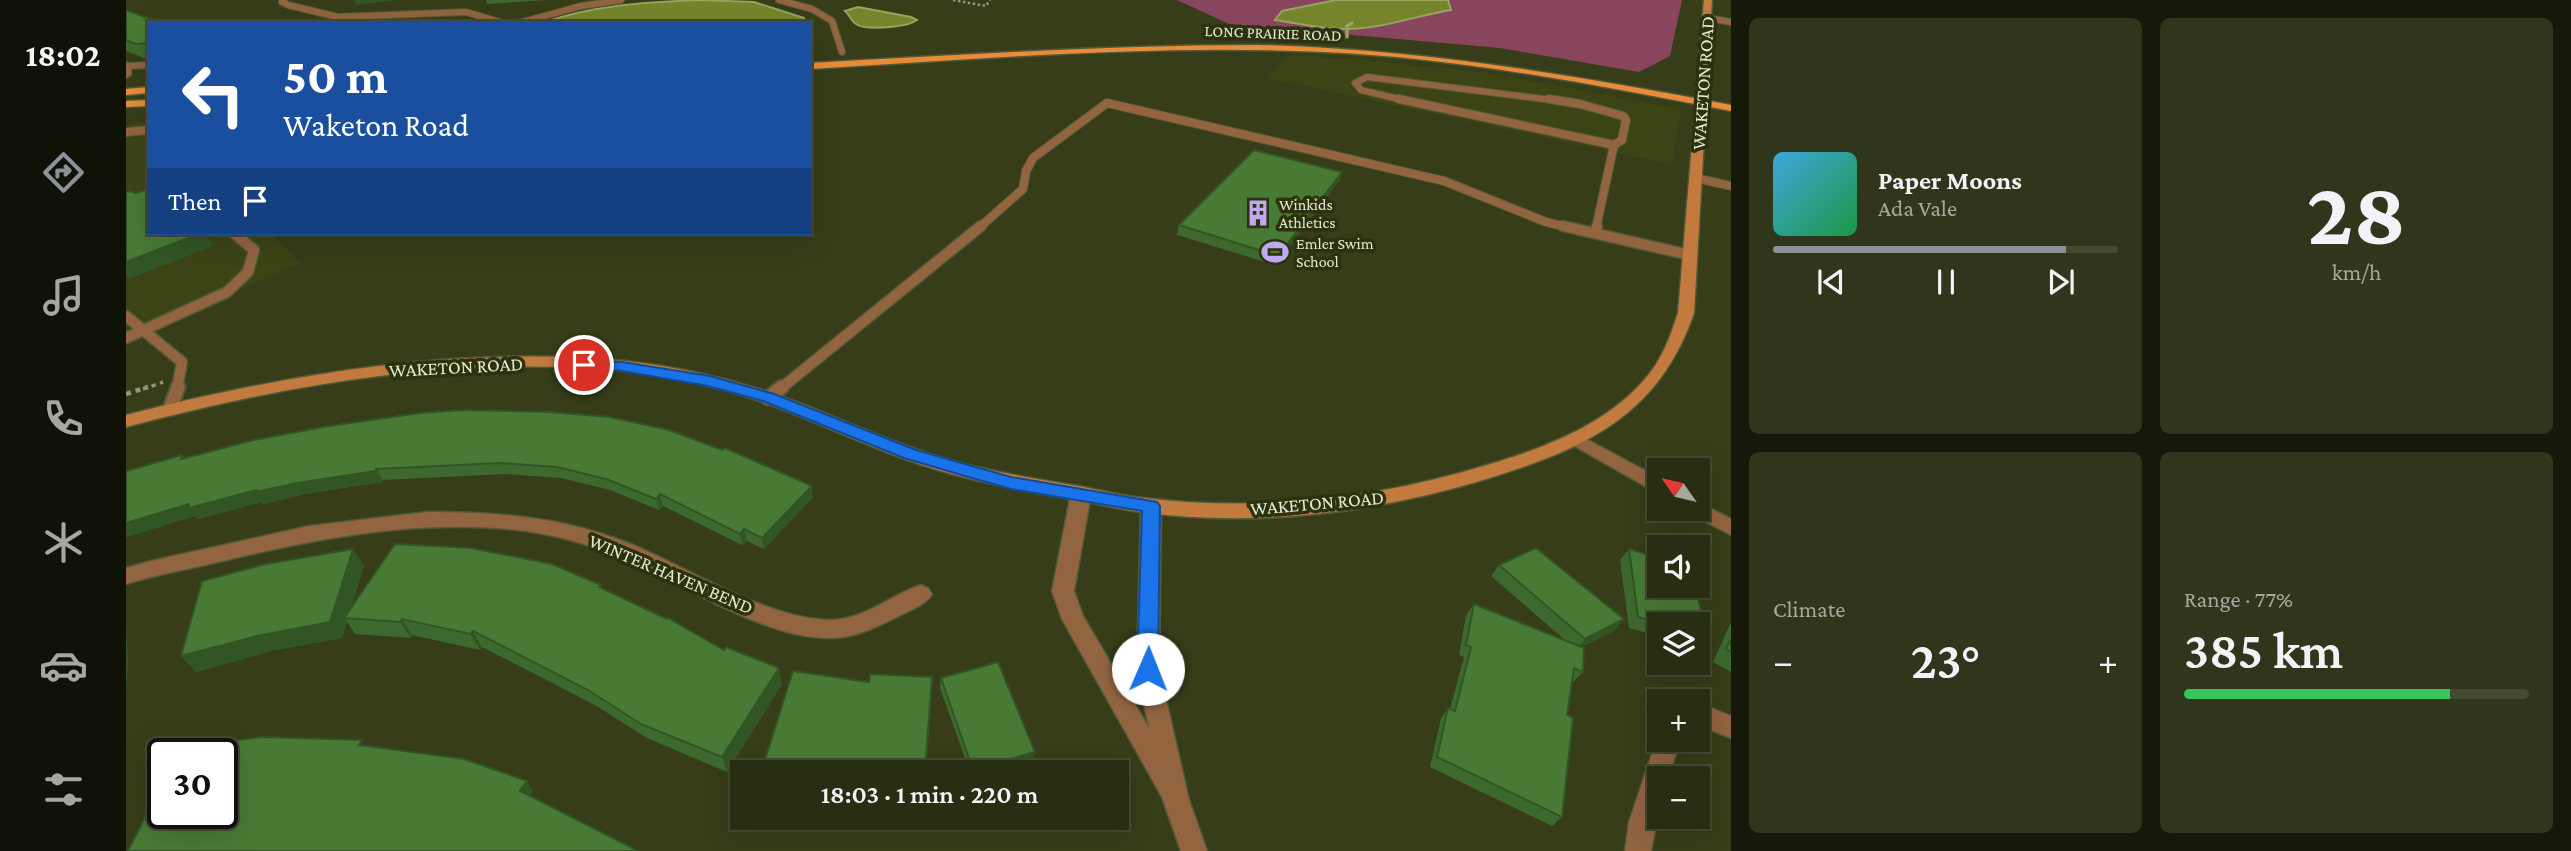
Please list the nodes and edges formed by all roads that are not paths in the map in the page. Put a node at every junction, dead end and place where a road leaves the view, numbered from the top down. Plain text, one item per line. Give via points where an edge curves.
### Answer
1 (284, 0) edge
2 (621, 0) edge
3 (779, 0) edge
4 (1708, 0) edge
5 (1708, 18) junction
6 (496, 21) edge
7 (526, 21) edge
8 (1731, 22) edge
9 (1034, 42) dead end
10 (853, 52) dead end
11 (836, 53) junction
12 (147, 65) edge
13 (843, 65) junction
14 (812, 66) edge
15 (127, 69) edge
16 (147, 90) edge
17 (126, 92) edge
18 (1701, 97) junction
19 (1731, 98) edge
20 (147, 103) edge
21 (126, 104) edge
22 (1731, 108) edge
23 (147, 130) edge
24 (126, 132) edge
25 (1614, 145) junction
26 (1696, 178) junction
27 (1731, 186) edge
28 (1595, 233) junction
29 (236, 235) edge
30 (1690, 256) junction
31 (126, 316) edge
32 (145, 329) junction
33 (126, 338) edge
34 (768, 398) junction
35 (170, 409) junction
36 (126, 421) edge
37 (1575, 439) junction
38 (1647, 480) edge
39 (1081, 494) junction
40 (1151, 506) junction
41 (1710, 516) edge
42 (1731, 528) edge
43 (126, 576) edge
44 (921, 594) dead end
45 (1710, 719) edge
46 (1731, 727) edge
47 (1664, 752) edge
48 (1177, 800) junction
49 (1194, 851) edge
50 (1638, 851) edge

1 - 6 lane via 288,5 338,17 466,12
2 - 7 lane
3 - 11 lane via 832,21
4 - 5 street, WAKETON ROAD
5 - 8 lane
5 - 18 street, WAKETON ROAD
9 - 18 main road, LONG PRAIRIE ROAD via 1322,41 1552,65
10 - 11 main road
11 - 13 main road
12 - 15 lane
13 - 14 main road, LONG PRAIRIE ROAD
13 - 18 main road, LONG PRAIRIE ROAD via 1117,48 1326,49 1444,60
16 - 17 main road
18 - 19 main road, LONG PRAIRIE ROAD
18 - 22 main road, LONG PRAIRIE ROAD
18 - 26 street, WAKETON ROAD
20 - 21 main road
23 - 24 lane
25 - 25 lane via 1622,140 1626,120 1612,111 1428,83 1367,77 1355,83 1375,94
25 - 28 lane
26 - 27 lane
26 - 30 street, WAKETON ROAD
28 - 30 lane
28 - 34 lane via 1546,222 1444,181 1107,103 1033,158 1023,189 1001,210
29 - 32 lane via 254,250 248,272 228,292
30 - 37 street, WAKETON ROAD via 1686,313 1671,355 1639,397
31 - 32 lane
32 - 33 lane
32 - 35 lane via 182,362
34 - 35 street, WAKETON ROAD via 710,381 622,366 514,363 342,375
34 - 39 street, WAKETON ROAD via 910,454 1011,483
35 - 36 street, WAKETON ROAD
37 - 38 street
37 - 40 street, WAKETON ROAD via 1453,484 1401,495 1271,511
39 - 40 street, WAKETON ROAD
39 - 48 street via 1063,591 1079,631
40 - 48 street via 1148,669
41 - 42 street
43 - 44 street, WINTER HAVEN BEND via 352,526 426,518 491,519 552,527 613,545 729,599 801,626 835,629
45 - 46 street
47 - 50 street via 1642,822
48 - 49 street

